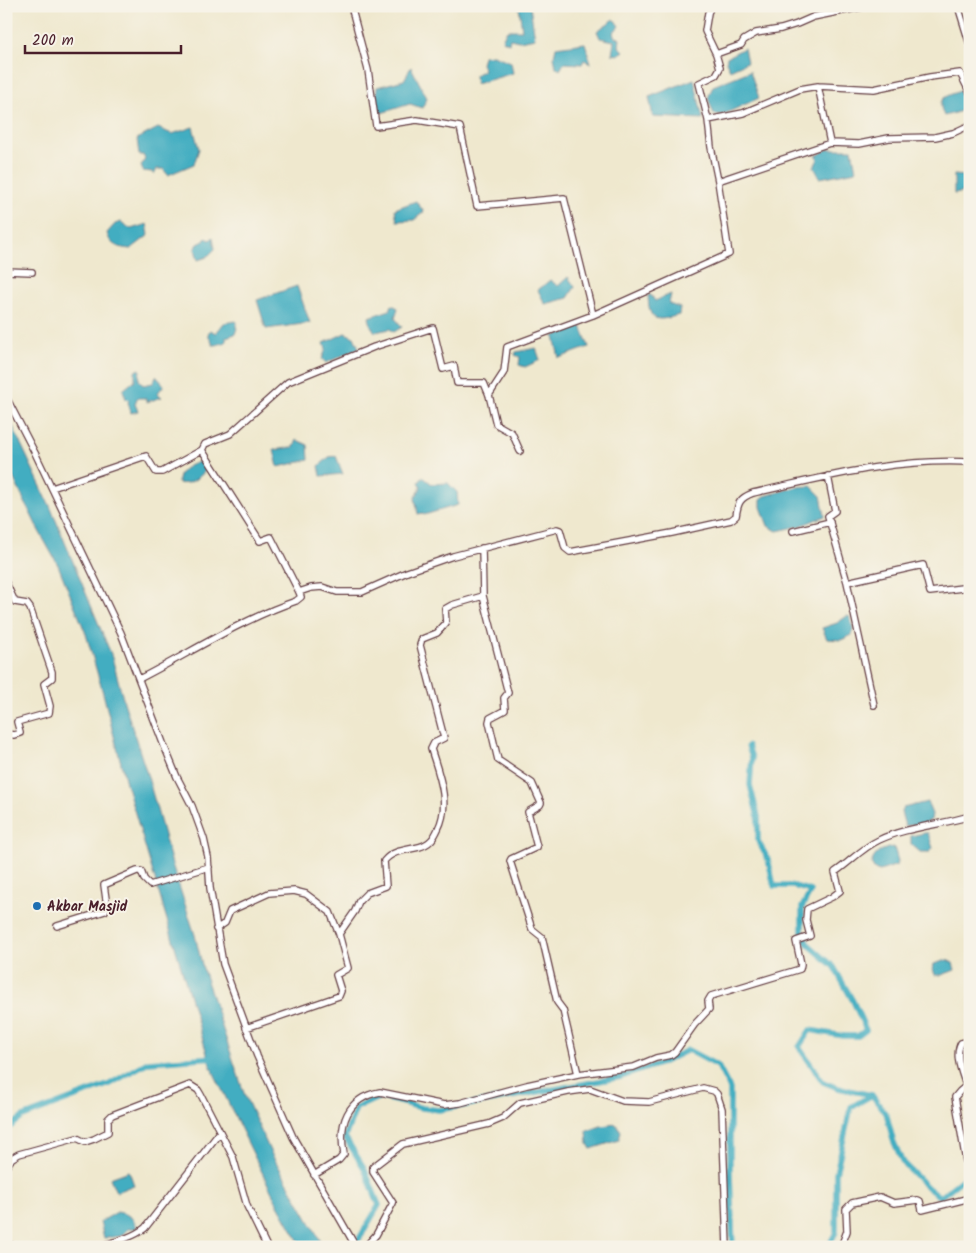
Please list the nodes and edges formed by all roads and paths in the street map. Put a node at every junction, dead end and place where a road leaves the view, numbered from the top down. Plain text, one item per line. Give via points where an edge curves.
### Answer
1 (351, 6) edge
2 (711, 6) edge
3 (867, 6) edge
4 (958, 6) edge
5 (970, 45) edge
6 (716, 54) junction
7 (818, 86) junction
8 (970, 93) edge
9 (708, 120) junction
10 (970, 125) edge
11 (830, 143) junction
12 (718, 181) junction
13 (6, 271) edge
14 (32, 272) dead end
15 (593, 315) junction
16 (489, 395) junction
17 (6, 397) edge
18 (202, 450) junction
19 (520, 451) dead end
20 (970, 462) edge
21 (828, 476) junction
22 (52, 488) junction
23 (830, 522) junction
24 (793, 531) dead end
25 (482, 548) junction
26 (847, 582) junction
27 (6, 583) edge
28 (970, 587) edge
29 (299, 592) junction
30 (483, 596) junction
31 (139, 679) junction
32 (874, 705) dead end
33 (6, 734) edge
34 (970, 816) edge
35 (209, 867) junction
36 (56, 926) dead end
37 (216, 928) junction
38 (339, 934) junction
39 (246, 1028) junction
40 (970, 1041) edge
41 (578, 1074) junction
42 (220, 1132) junction
43 (6, 1167) edge
44 (314, 1175) junction
45 (970, 1185) edge
46 (970, 1198) edge
47 (6, 1243) edge
48 (16, 1247) edge
49 (98, 1247) edge
50 (267, 1247) edge
51 (356, 1247) edge
52 (365, 1247) edge
53 (727, 1247) edge
54 (841, 1247) edge

1 - 15 street via 368,70 376,126 417,120 460,127 477,206 564,198
2 - 6 street via 705,31
3 - 6 street via 756,33 741,45
4 - 5 street
6 - 9 street via 720,68 716,75 699,83
7 - 8 street via 874,89 960,74
7 - 9 street via 743,113
7 - 11 street
9 - 12 street
10 - 11 street via 935,137 888,138 858,144
11 - 12 street
12 - 15 street via 729,254
13 - 14 street
15 - 16 street via 506,347 504,372
16 - 18 street via 484,383 457,383 454,366 442,369 433,328 374,347 288,382 230,434 205,444
16 - 19 street via 496,424 512,433
17 - 22 street
18 - 22 street via 162,472 156,472 146,456
18 - 29 street via 260,542 271,538
20 - 21 street via 904,462
21 - 23 street via 835,512 828,516
21 - 25 street via 753,493 743,497 736,516 731,520 672,533 573,552 566,550 557,529
22 - 31 street via 121,633
23 - 24 street
23 - 26 street
25 - 29 street via 422,567 362,592 337,592 322,587
25 - 30 street
26 - 28 street via 923,565 930,592
26 - 32 street
27 - 33 street via 15,602 27,604 30,608 52,678 44,684 49,712 17,722 20,733 14,736
29 - 31 street via 301,597 296,602 236,626
30 - 38 street via 445,609 446,623 437,633 422,639 420,645 444,738 434,743 432,749 444,796 444,809 434,839 422,846 389,854 384,861 386,886 366,893
30 - 41 street via 508,693 504,698 505,710 489,720 498,760 532,783 541,803 528,812 537,847 510,861 532,929 542,937
31 - 35 street via 174,771 192,806 204,839
34 - 41 street via 880,840 861,850 835,872 840,891 807,909 810,936 796,941 800,969 711,996 708,1009 671,1055 634,1067
35 - 36 street via 150,885 140,871 106,883 107,909
35 - 37 street
37 - 38 street via 225,924 230,911 269,893 294,891 306,894 330,912
37 - 39 street via 223,964
38 - 39 street via 348,968 336,975 341,991 339,996
39 - 44 street via 290,1131
40 - 45 street via 961,1043 958,1048 966,1086 955,1097
41 - 44 street via 444,1105 380,1092 371,1094 358,1101 346,1115 342,1140 344,1154
42 - 43 street via 198,1090 190,1085 112,1115 108,1119 108,1131 101,1136 85,1142 75,1139 19,1154
42 - 49 street via 145,1228
42 - 50 street via 233,1157 247,1206
44 - 51 street
46 - 54 street via 922,1210 918,1200 894,1203 880,1197 852,1203 846,1209 847,1231
47 - 48 street
52 - 53 street via 376,1235 393,1203 373,1167 403,1144 489,1124 504,1118 520,1103 568,1092 590,1089 623,1101 649,1102 703,1088 717,1094 722,1109

